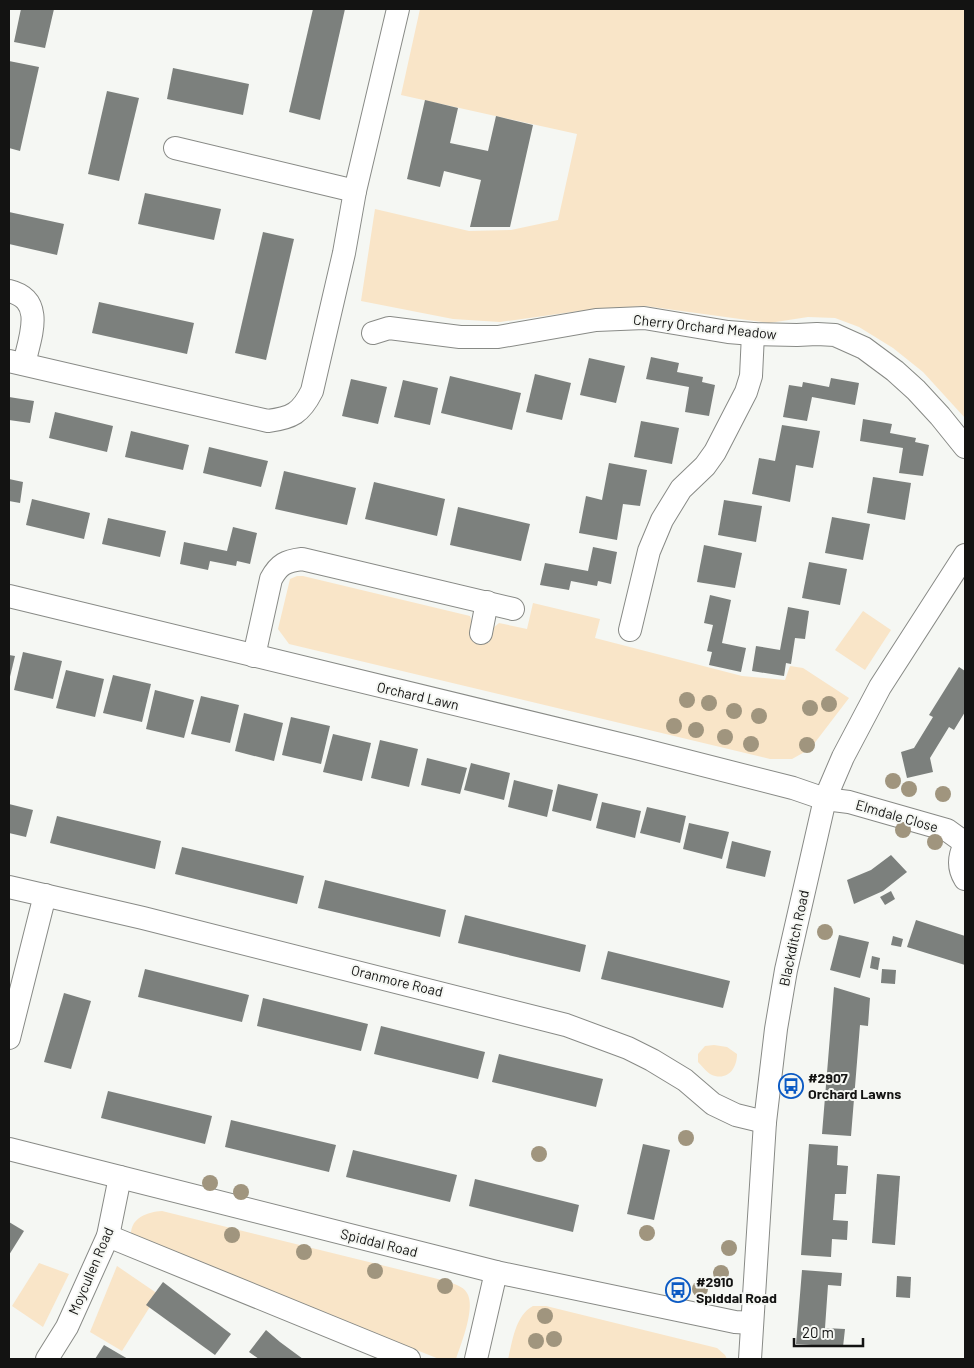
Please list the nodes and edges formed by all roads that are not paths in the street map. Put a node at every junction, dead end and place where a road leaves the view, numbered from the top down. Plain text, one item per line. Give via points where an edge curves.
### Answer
1 (398, 9) edge
2 (175, 148) dead end
3 (355, 191) junction
4 (9, 291) edge
5 (373, 333) dead end
6 (753, 334) junction
7 (17, 362) edge
8 (965, 447) edge
9 (965, 555) edge
10 (9, 596) edge
11 (487, 602) junction
12 (513, 609) dead end
13 (630, 630) dead end
14 (481, 634) dead end
15 (254, 656) junction
16 (825, 798) junction
17 (965, 843) edge
18 (965, 880) edge
19 (9, 886) edge
20 (45, 895) junction
21 (9, 1038) edge
22 (765, 1122) junction
23 (9, 1150) edge
24 (120, 1177) junction
25 (108, 1236) junction
26 (496, 1272) junction
27 (752, 1323) junction
28 (47, 1359) edge
29 (409, 1359) edge
30 (476, 1359) edge
31 (750, 1359) edge

1 - 3 street
2 - 3 street
3 - 7 street via 312,391 304,407 284,419 268,421
4 - 7 street via 28,301 34,314
5 - 6 street, Cherry Orchard Meadow via 389,328 460,337 498,337 596,320 644,318
6 - 8 street, Cherry Orchard Meadow via 835,335 864,348 916,390
6 - 13 street via 751,376 746,392 715,452 681,489 662,520 649,551
9 - 16 street, Blackditch Road via 880,687
10 - 15 street, Orchard Lawn
11 - 12 street
11 - 14 street
11 - 15 street via 302,560 288,561 276,569 271,579
15 - 16 street, Orchard Lawn via 636,748
16 - 17 street, Elmdale Close via 947,830
16 - 22 street, Blackditch Road via 786,970
17 - 18 street, Elmdale Close via 960,864
19 - 20 street, Oranmore Road
20 - 21 street
20 - 22 street, Oranmore Road via 566,1025 652,1060 685,1080 713,1104 736,1115
22 - 27 street, Blackditch Road
23 - 24 street, Spiddal Road
24 - 25 street, Moycullen Road
24 - 26 street, Spiddal Road
25 - 28 street, Moycullen Road via 67,1327
25 - 29 street
26 - 27 street, Spiddal Road
26 - 30 street
27 - 31 street, Blackditch Road

